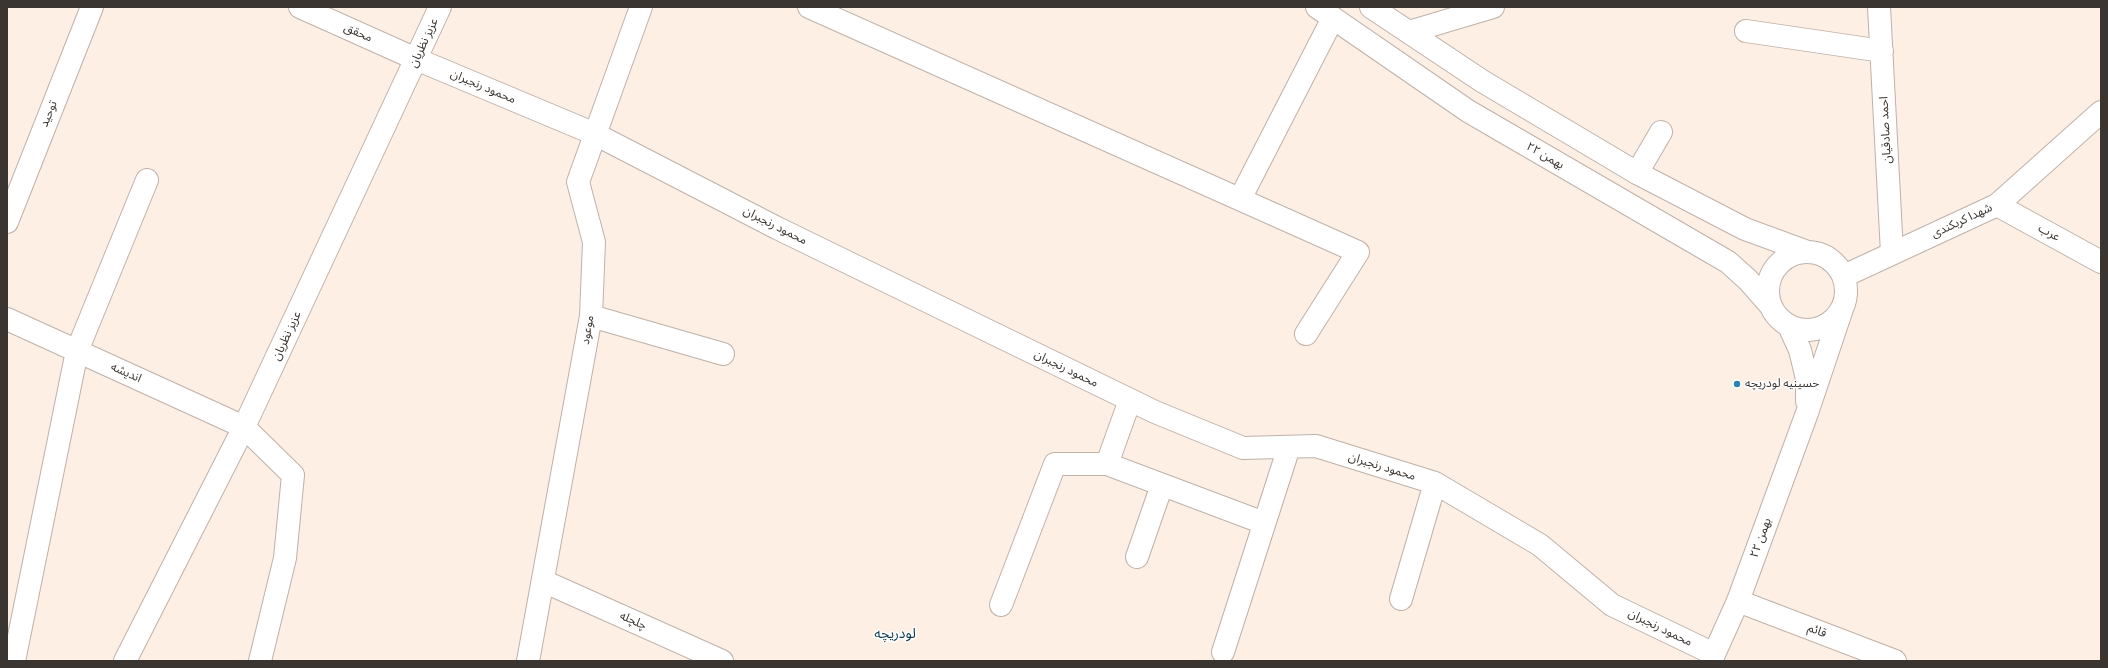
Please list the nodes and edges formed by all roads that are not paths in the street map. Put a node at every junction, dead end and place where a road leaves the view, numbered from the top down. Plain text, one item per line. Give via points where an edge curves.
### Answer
1 (92, 7) edge
2 (300, 7) edge
3 (440, 7) edge
4 (641, 7) edge
5 (809, 7) edge
6 (1371, 7) edge
7 (1493, 7) edge
8 (1879, 7) edge
9 (1325, 12) edge
10 (1746, 31) dead end
11 (1409, 32) junction
12 (1882, 51) junction
13 (416, 59) junction
14 (2101, 112) edge
15 (1662, 132) dead end
16 (595, 134) junction
17 (1637, 173) junction
18 (147, 180) dead end
19 (1240, 199) junction
20 (1997, 205) junction
21 (7, 222) edge
22 (1805, 251) junction
23 (1892, 253) junction
24 (2101, 262) edge
25 (1844, 276) junction
26 (1770, 305) junction
27 (1842, 309) junction
28 (591, 316) junction
29 (7, 319) edge
30 (1789, 326) junction
31 (1306, 334) dead end
32 (77, 351) junction
33 (723, 354) dead end
34 (1130, 400) junction
35 (1807, 413) junction
36 (244, 427) junction
37 (1289, 447) junction
38 (1107, 464) junction
39 (1435, 483) junction
40 (1162, 485) junction
41 (1264, 523) junction
42 (1137, 557) dead end
43 (543, 581) junction
44 (1401, 599) dead end
45 (1738, 600) junction
46 (1002, 605) dead end
47 (1223, 652) dead end
48 (1713, 658) edge
49 (14, 661) edge
50 (124, 661) edge
51 (260, 661) edge
52 (528, 661) edge
53 (722, 661) edge
54 (1895, 661) edge

1 - 21 street, توحید
2 - 13 street, محقق
3 - 13 street, عزیز نظریان
4 - 16 street, موعود
5 - 19 street
6 - 11 street
7 - 11 street
8 - 12 street, احمد صادقیان
9 - 19 street
9 - 26 street, ۲۲ بهمن via 1468,111 1728,262
10 - 12 street
11 - 17 street via 1482,81
12 - 23 street, احمد صادقیان
13 - 16 street, محمود رنجبران
13 - 36 street, عزیز نظریان
14 - 20 street, شهدا کربکندی
15 - 17 street
16 - 28 street, موعود via 578,182 594,242
16 - 34 street, محمود رنجبران via 777,228
17 - 22 street via 1745,229
18 - 32 street
19 - 31 street via 1358,252
20 - 23 street, شهدا کربکندی
20 - 24 street, عرب
22 - 25 street via 1828,257
22 - 26 street via 1782,260 1774,269 1769,280
23 - 25 street, شهدا کربکندی
25 - 27 street via 1847,287
26 - 30 street
27 - 30 street via 1824,326 1806,330
27 - 35 street, ۲۲ بهمن
28 - 33 street
28 - 43 street, موعود
29 - 32 street, اندیشه
30 - 35 street via 1800,350 1807,379
32 - 36 street, اندیشه
32 - 49 street
34 - 37 street, محمود رنجبران via 1243,448
34 - 38 street
35 - 45 street, ۲۲ بهمن
36 - 50 street, عزیز نظریان
36 - 51 street, اندیشه via 293,475 285,558
37 - 39 street, محمود رنجبران via 1316,446
37 - 41 street
38 - 40 street
38 - 46 street via 1056,464
39 - 44 street
39 - 48 street, محمود رنجبران via 1540,545 1612,605
40 - 41 street
40 - 42 street
41 - 47 street
43 - 52 street, موعود
43 - 53 street, چلچله
45 - 48 street, ۲۲ بهمن
45 - 54 street, قائم

